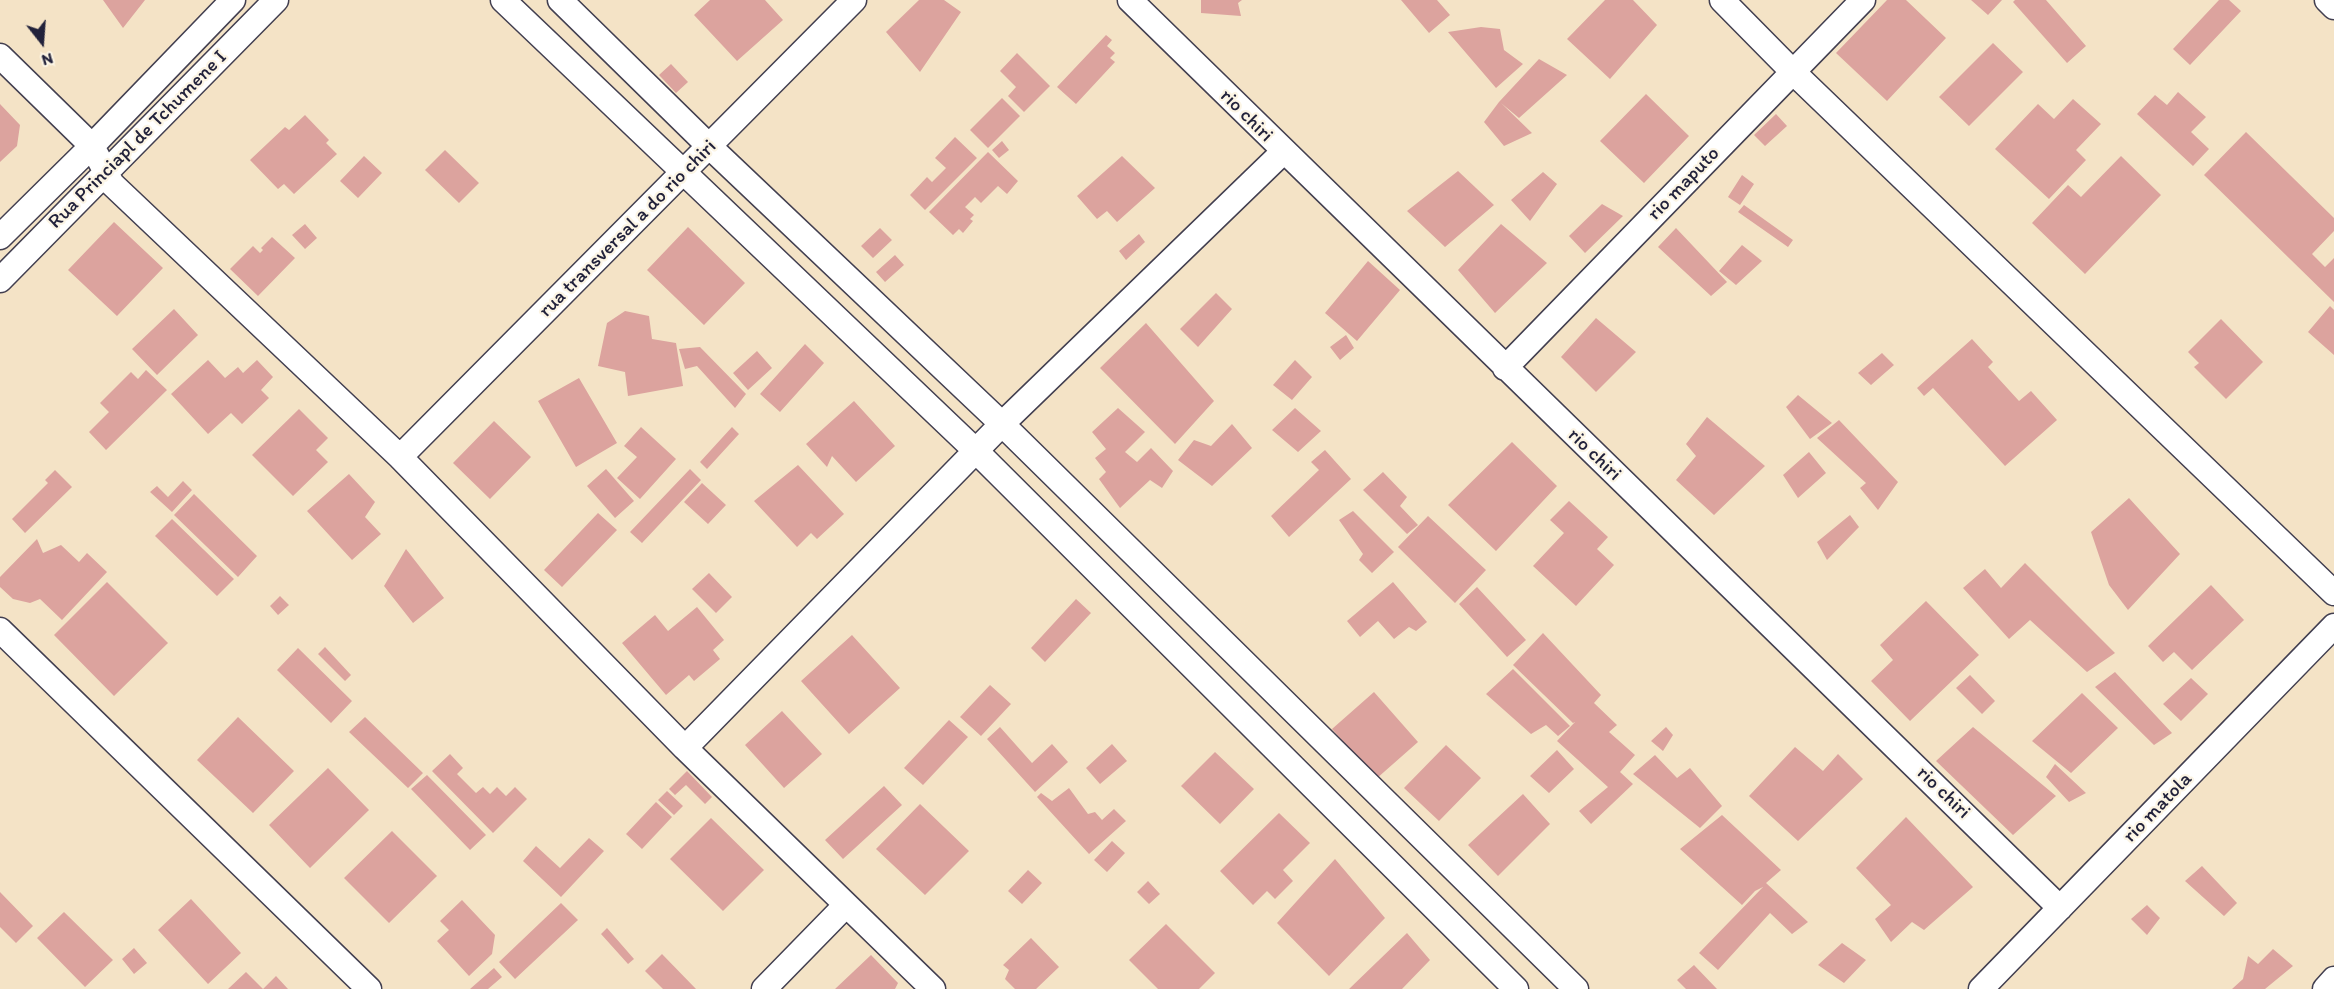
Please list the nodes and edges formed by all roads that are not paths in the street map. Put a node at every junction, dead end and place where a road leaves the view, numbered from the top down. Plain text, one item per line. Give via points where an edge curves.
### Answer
1 (233, 0) edge
2 (276, 0) edge
3 (503, 0) edge
4 (560, 0) edge
5 (855, 0) edge
6 (1130, 0) edge
7 (1722, 0) edge
8 (1863, 0) edge
9 (2327, 0) edge
10 (2334, 7) edge
11 (0, 56) edge
12 (1793, 72) junction
13 (92, 146) junction
14 (710, 147) junction
15 (1282, 152) junction
16 (106, 171) junction
17 (684, 174) junction
18 (0, 237) edge
19 (0, 279) edge
20 (1505, 368) junction
21 (1002, 424) junction
22 (977, 452) junction
23 (400, 457) junction
24 (2334, 593) edge
25 (2334, 626) edge
26 (0, 630) edge
27 (685, 748) junction
28 (846, 904) junction
29 (2060, 908) junction
30 (2334, 979) edge
31 (369, 989) edge
32 (764, 989) edge
33 (933, 989) edge
34 (1516, 989) edge
35 (1576, 989) edge
36 (1981, 989) edge
37 (2325, 989) edge

1 - 13 street, Rua Princiapl de Tchumene I
2 - 16 street, Rua Princiapl de Tchumene I
3 - 17 street
4 - 14 street
5 - 14 street, rua transversal a do rio chiri
6 - 15 street, rio chiri
7 - 12 street
8 - 12 street, rio maputo
9 - 10 street
11 - 13 street
12 - 20 street, rio maputo
12 - 24 street
13 - 16 street
13 - 18 street, Rua Princiapl de Tchumene I
14 - 17 street, rua transversal a do rio chiri
14 - 21 street
15 - 20 street, rio chiri
15 - 21 street
16 - 19 street, Rua Princiapl de Tchumene I
16 - 23 street via 112,184
17 - 22 street
17 - 23 street, rua transversal a do rio chiri
20 - 29 street, rio chiri
21 - 22 street
21 - 35 street
22 - 27 street
22 - 34 street
23 - 27 street
25 - 29 street, rio matola
26 - 31 street
27 - 28 street
28 - 32 street
28 - 33 street
29 - 36 street, rio matola
30 - 37 street

